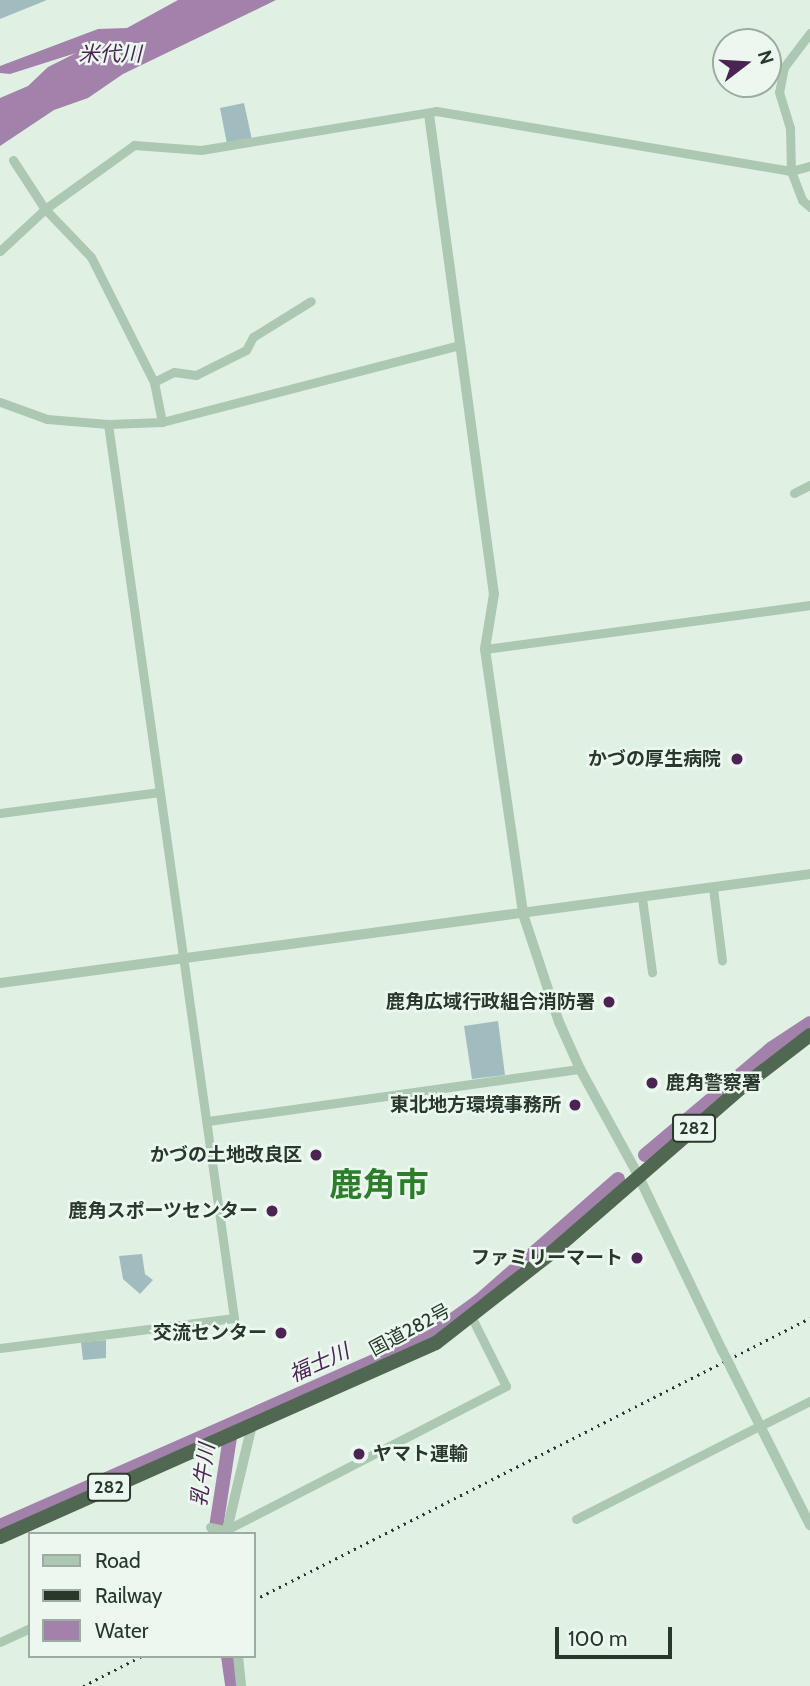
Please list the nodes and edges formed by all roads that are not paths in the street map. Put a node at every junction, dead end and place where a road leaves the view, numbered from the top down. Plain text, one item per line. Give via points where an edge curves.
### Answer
1 (810, 33) edge
2 (429, 114) junction
3 (13, 160) dead end
4 (810, 166) edge
5 (791, 171) junction
6 (810, 207) edge
7 (45, 209) junction
8 (0, 251) edge
9 (311, 301) dead end
10 (460, 345) junction
11 (154, 382) junction
12 (0, 402) edge
13 (162, 422) junction
14 (108, 424) junction
15 (810, 485) edge
16 (794, 493) dead end
17 (810, 606) edge
18 (485, 649) junction
19 (160, 792) junction
20 (0, 814) edge
21 (810, 874) edge
22 (713, 888) junction
23 (642, 898) junction
24 (523, 914) junction
25 (183, 960) junction
26 (722, 960) dead end
27 (652, 971) dead end
28 (0, 983) edge
29 (810, 1035) edge
30 (580, 1069) junction
31 (208, 1121) junction
32 (638, 1175) junction
33 (472, 1318) junction
34 (0, 1348) edge
35 (810, 1401) edge
36 (766, 1423) dead end
37 (248, 1427) junction
38 (755, 1428) dead end
39 (576, 1520) dead end
40 (810, 1525) edge
41 (210, 1527) dead end
42 (225, 1531) edge
43 (0, 1537) edge
44 (28, 1629) edge
45 (0, 1643) edge
46 (238, 1658) edge
47 (241, 1686) edge

1 - 5 street via 783,67 779,92 790,128
2 - 5 street via 446,111
2 - 7 street via 201,150 134,145
2 - 10 street
3 - 7 street
4 - 5 street
5 - 6 street via 802,200
7 - 8 street
7 - 11 street via 91,257
9 - 11 street via 253,337 246,350 196,375 174,372
10 - 13 street
10 - 18 street via 494,594
11 - 13 street
12 - 14 street via 47,419
13 - 14 street
14 - 19 street
15 - 16 street
17 - 18 street
18 - 24 street
19 - 20 street
19 - 25 street
21 - 22 street
22 - 23 street
22 - 26 street
23 - 24 street
23 - 27 street
24 - 25 street
24 - 30 street via 558,1022
25 - 28 street
25 - 31 street via 203,1113
29 - 32 highway, 国道282号 / 282
30 - 31 street
30 - 32 street
31 - 34 street via 234,1318
32 - 33 highway, 国道282号 / 282
32 - 40 street, bridge
33 - 37 highway, 国道282号 / 282 via 412,1355
33 - 42 street via 506,1386
35 - 36 street
37 - 42 street
37 - 43 highway, 国道282号 / 282
38 - 39 street
41 - 42 street
44 - 45 street
46 - 47 street

